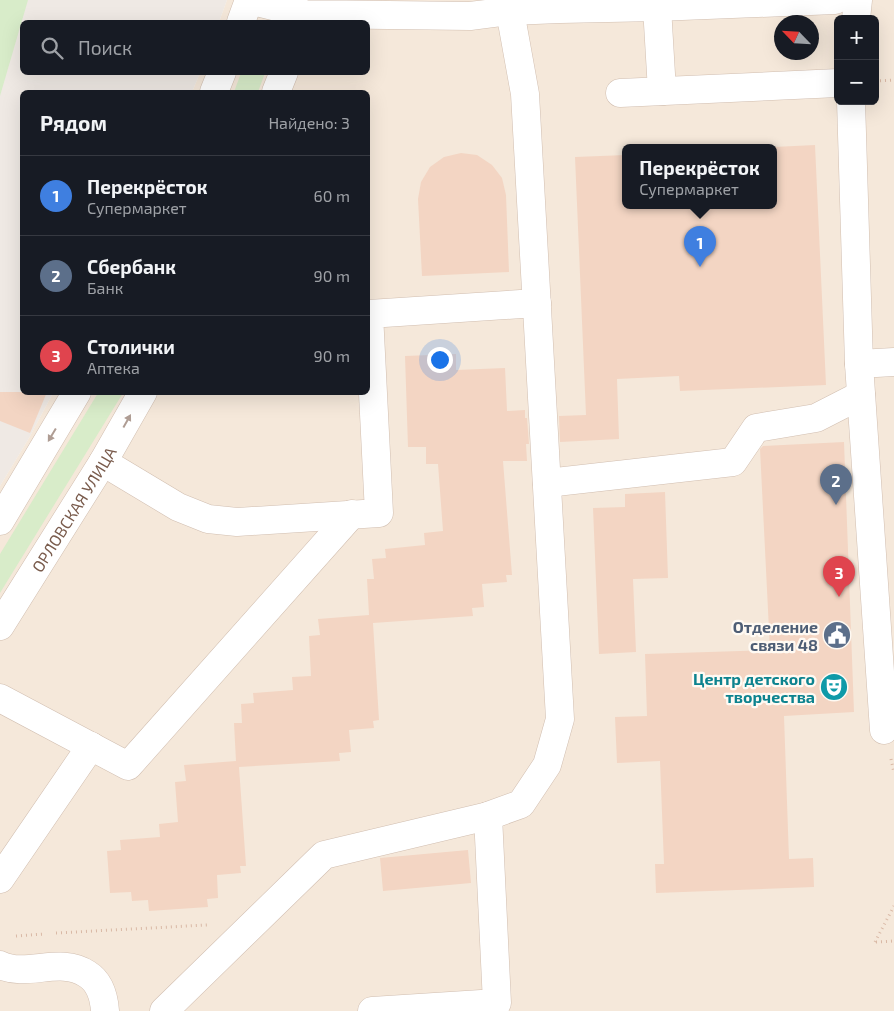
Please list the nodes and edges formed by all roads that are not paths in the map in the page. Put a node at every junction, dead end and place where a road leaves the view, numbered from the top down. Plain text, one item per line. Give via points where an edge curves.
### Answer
1 (249, 0) edge
2 (835, 0) edge
3 (858, 0) edge
4 (656, 7) junction
5 (510, 11) junction
6 (306, 12) edge
7 (856, 15) edge
8 (241, 20) edge
9 (221, 75) edge
10 (283, 75) edge
11 (834, 83) edge
12 (215, 90) edge
13 (277, 90) edge
14 (662, 91) junction
15 (620, 93) dead end
16 (851, 105) edge
17 (537, 303) junction
18 (894, 362) edge
19 (859, 364) junction
20 (75, 395) edge
21 (141, 395) edge
22 (861, 395) junction
23 (103, 462) junction
24 (547, 482) junction
25 (352, 514) junction
26 (0, 521) edge
27 (0, 626) edge
28 (0, 698) edge
29 (884, 730) dead end
30 (91, 746) junction
31 (488, 816) junction
32 (0, 879) edge
33 (0, 965) edge
34 (105, 1011) edge
35 (164, 1011) edge
36 (372, 1011) edge

1 - 6 street
1 - 8 street
2 - 4 street
3 - 7 street
4 - 5 street
4 - 14 street
5 - 6 street via 470,16
5 - 17 street via 525,94
9 - 12 street
10 - 13 street
11 - 14 street
14 - 15 street
16 - 19 street
17 - 24 street
17 - 25 street via 370,314 379,512
18 - 19 street
19 - 22 street
20 -> 26 street
23 -> 21 street, ОРЛОВСКАЯ УЛИЦА
22 - 24 street via 816,418 756,428 733,462
22 - 29 street
23 - 25 street via 178,507 208,519 237,522
23 - 27 street, ОРЛОВСКАЯ УЛИЦА
24 - 31 street via 560,719 547,765 521,804
25 - 30 street via 128,766
28 - 30 street
30 - 32 street
31 - 35 street via 324,855
31 - 36 street via 497,1003
33 - 34 street via 18,969 64,966 81,970 100,987

